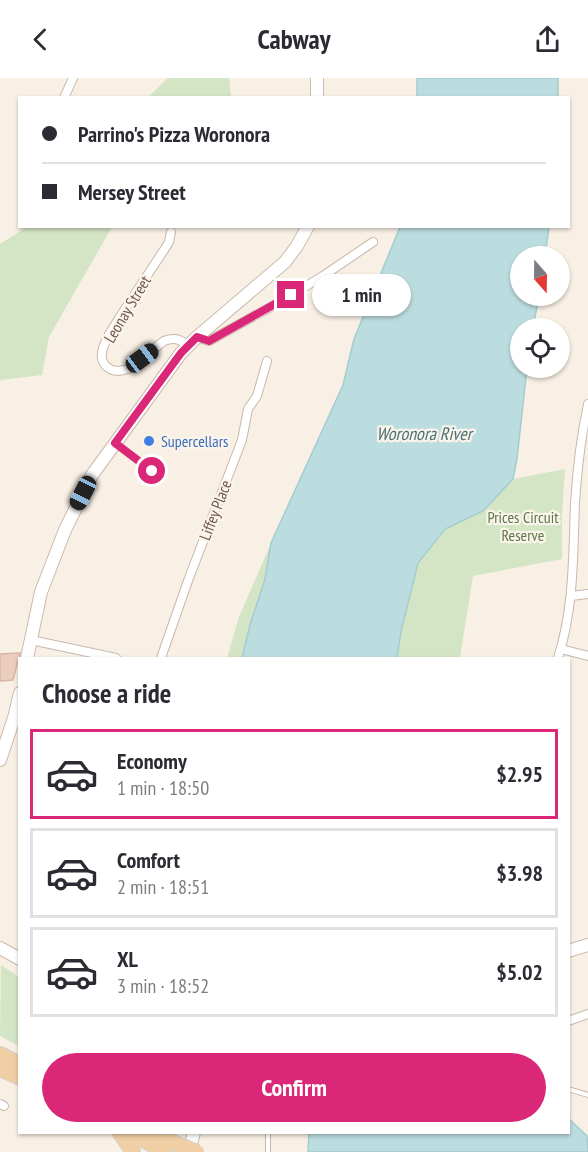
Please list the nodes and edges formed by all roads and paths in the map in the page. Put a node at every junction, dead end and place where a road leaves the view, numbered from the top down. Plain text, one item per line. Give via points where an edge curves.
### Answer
1 (73, 78) edge
2 (317, 78) edge
3 (65, 96) edge
4 (317, 96) edge
5 (307, 228) edge
6 (171, 232) dead end
7 (373, 242) dead end
8 (192, 341) junction
9 (267, 361) dead end
10 (588, 404) edge
11 (115, 443) junction
12 (152, 471) dead end
13 (588, 594) edge
14 (571, 596) junction
15 (31, 640) junction
16 (561, 649) junction
17 (588, 656) edge
18 (27, 657) edge
19 (111, 657) edge
20 (161, 657) edge
21 (558, 657) edge
22 (18, 701) edge
23 (0, 760) edge
24 (588, 945) edge
25 (0, 948) edge
26 (570, 950) edge
27 (18, 958) edge
28 (588, 1014) edge
29 (570, 1020) edge
30 (0, 1054) edge
31 (18, 1063) edge
32 (0, 1069) edge
33 (18, 1077) edge
34 (570, 1090) edge
35 (588, 1095) edge
36 (120, 1134) edge
37 (133, 1134) edge
38 (155, 1134) edge
39 (194, 1134) edge
40 (268, 1134) edge
41 (170, 1147) edge
42 (133, 1152) edge
43 (189, 1152) edge
44 (197, 1152) edge
45 (268, 1152) edge

1 - 3 street
2 - 4 street
5 - 8 street via 285,262
6 - 8 street, Leonay Street via 169,242 112,330 102,360 117,372 128,369 164,341
7 - 8 street via 323,276 209,341
8 - 11 street
9 - 20 street, Liffey Place via 257,396 248,409 242,441
10 - 14 street via 578,463
11 - 12 lane
11 - 15 street via 92,475 64,530 41,592
13 - 14 street
14 - 16 street
15 - 18 street
15 - 19 street
16 - 17 street
16 - 21 street
22 - 23 street
24 - 26 street
25 - 27 street
28 - 29 street
30 - 31 main road
32 - 33 main road
34 - 35 lane
36 - 42 main road
37 - 41 main road
38 - 41 main road
39 - 43 street
40 - 45 lane
41 - 44 main road, bridge

